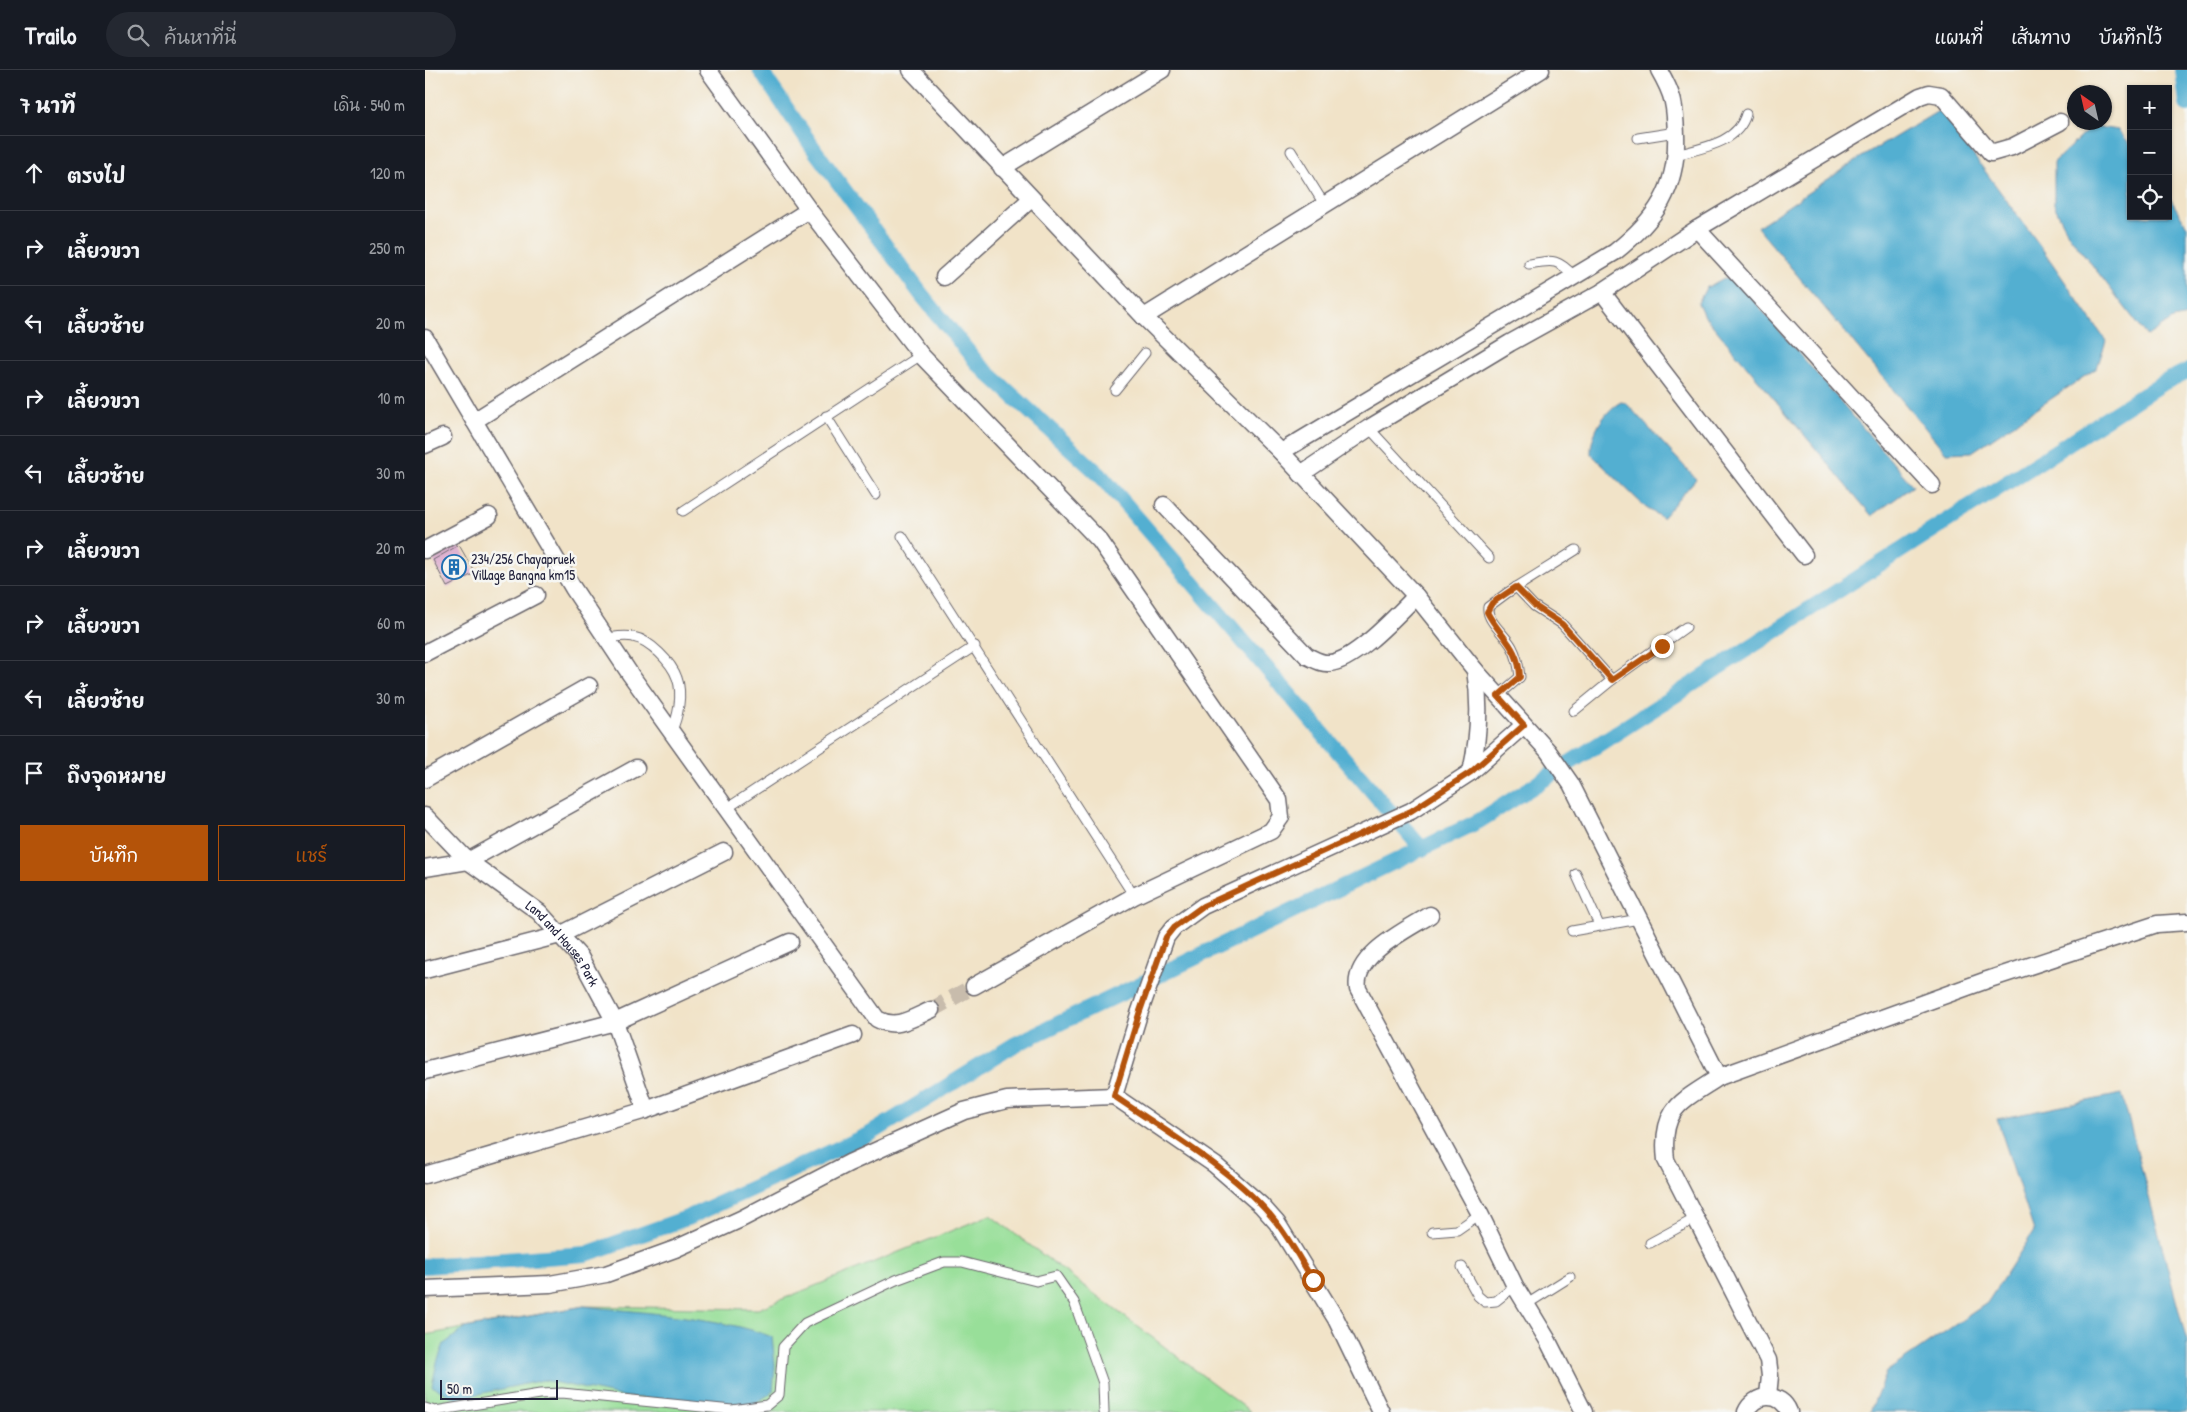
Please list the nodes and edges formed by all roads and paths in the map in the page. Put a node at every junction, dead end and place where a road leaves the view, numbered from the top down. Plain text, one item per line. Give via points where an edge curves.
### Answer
1 (708, 70) edge
2 (911, 70) edge
3 (1162, 70) edge
4 (1541, 70) edge
5 (1659, 70) edge
6 (1746, 114) dead end
7 (2059, 122) dead end
8 (1676, 132) junction
9 (1638, 138) dead end
10 (1291, 151) dead end
11 (1676, 155) junction
12 (1002, 168) junction
13 (1031, 199) junction
14 (1324, 204) junction
15 (809, 210) junction
16 (1697, 229) junction
17 (1529, 264) dead end
18 (1575, 276) junction
19 (944, 277) dead end
20 (1602, 292) junction
21 (1144, 317) junction
22 (425, 338) edge
23 (1145, 352) dead end
24 (921, 355) junction
25 (1115, 390) dead end
26 (826, 416) junction
27 (474, 421) junction
28 (1369, 428) junction
29 (443, 437) dead end
30 (425, 445) edge
31 (1281, 452) junction
32 (1301, 474) junction
33 (1931, 485) dead end
34 (876, 495) dead end
35 (1164, 505) dead end
36 (683, 511) dead end
37 (489, 516) dead end
38 (902, 536) dead end
39 (425, 550) edge
40 (1576, 550) dead end
41 (1804, 555) dead end
42 (1489, 558) dead end
43 (1516, 587) junction
44 (536, 595) dead end
45 (1416, 596) junction
46 (1686, 627) dead end
47 (606, 638) junction
48 (975, 646) junction
49 (425, 653) edge
50 (1475, 670) junction
51 (1612, 680) junction
52 (589, 686) dead end
53 (1498, 696) junction
54 (1574, 711) dead end
55 (1524, 725) junction
56 (671, 732) junction
57 (636, 768) dead end
58 (1471, 772) junction
59 (425, 779) edge
60 (726, 809) junction
61 (425, 816) edge
62 (724, 852) dead end
63 (468, 861) junction
64 (425, 868) edge
65 (1576, 874) dead end
66 (1134, 896) junction
67 (1430, 915) dead end
68 (1639, 918) junction
69 (2187, 922) edge
70 (1599, 925) junction
71 (1572, 931) dead end
72 (560, 935) junction
73 (790, 942) dead end
74 (425, 970) edge
75 (973, 986) tunnel mouth
76 (931, 1010) tunnel mouth
77 (615, 1022) junction
78 (853, 1035) dead end
79 (425, 1072) edge
80 (1719, 1077) junction
81 (1114, 1096) junction
82 (646, 1110) junction
83 (425, 1175) edge
84 (1481, 1214) junction
85 (1696, 1218) junction
86 (1432, 1232) dead end
87 (1650, 1242) dead end
88 (1462, 1267) dead end
89 (1570, 1277) dead end
90 (1515, 1286) junction
91 (425, 1289) edge
92 (1527, 1304) junction
93 (1768, 1396) junction
94 (425, 1408) edge
95 (1104, 1412) edge
96 (1381, 1412) edge
97 (1584, 1412) edge
98 (1746, 1412) edge
99 (1789, 1412) edge

1 - 15 street
2 - 12 street
3 - 12 street
4 - 14 street
5 - 8 street via 1674,102
6 - 11 lane via 1737,132 1708,147
7 - 16 street via 2012,147 1991,153 1941,96 1929,92
8 - 9 lane
8 - 11 street
10 - 14 lane
11 - 18 street via 1667,192 1639,233
12 - 13 street
13 - 19 street
13 - 21 street
14 - 21 street
15 - 24 street
15 - 27 street
16 - 20 street
16 - 33 street
17 - 18 lane via 1553,260
18 - 31 street
20 - 28 street via 1510,342
20 - 41 street
21 - 31 street via 1160,337
22 - 27 street
23 - 25 lane
24 - 26 lane
24 - 66 street via 1100,541 1279,800 1281,817 1271,831
26 - 34 lane
26 - 36 lane
27 - 47 street
28 - 32 street
28 - 42 lane
29 - 30 street
31 - 32 street
32 - 45 street
35 - 45 street via 1307,656 1322,663 1339,661 1368,641
37 - 39 street
38 - 48 lane
40 - 43 lane
43 - 51 lane via 1535,606 1562,624
43 - 53 lane via 1488,607 1490,616 1512,646 1520,677
44 - 49 street
45 - 50 street
46 - 51 lane
47 - 56 street
47 - 56 lane via 632,636 647,641 678,679 677,720
48 - 60 lane
48 - 66 lane
50 - 53 street
50 - 58 street via 1479,722
51 - 54 lane
52 - 59 street
53 - 55 street
55 - 58 street
55 - 68 street via 1548,751 1571,784
56 - 60 street
57 - 63 street
58 - 81 street via 1411,811 1203,906 1174,927 1166,937
60 - 76 street via 877,1019 897,1025
61 - 63 street, Land and Houses Park
62 - 72 street
63 - 64 street
63 - 72 street, Land and Houses Park via 539,912
65 - 70 lane
66 - 75 street
67 - 84 street via 1377,949 1366,960 1357,982 1358,989
68 - 70 lane
68 - 80 street
69 - 80 street via 2148,927 1987,980
70 - 71 lane
72 - 74 street
72 - 77 street, Land and Houses Park via 580,957
73 - 77 street
77 - 79 street
77 - 82 street, Land and Houses Park
78 - 82 street
80 - 85 street via 1670,1114 1664,1141 1666,1160
81 - 91 street via 1007,1100 964,1111 849,1163 741,1219 675,1249 606,1274 550,1284
81 - 96 street via 1215,1165 1277,1223 1336,1319
82 - 83 street
84 - 86 lane via 1457,1230
84 - 90 street
85 - 87 lane
85 - 93 street via 1768,1360
88 - 90 lane via 1478,1296 1485,1302 1496,1301
89 - 92 lane
90 - 92 street
92 - 97 street
93 - 98 street via 1753,1401
93 - 99 street via 1783,1402
94 - 95 lane via 435,1411 562,1393 732,1410 767,1404 779,1395 783,1347 805,1323 896,1280 944,1262 962,1262 1036,1281 1056,1276 1074,1302 1103,1383

